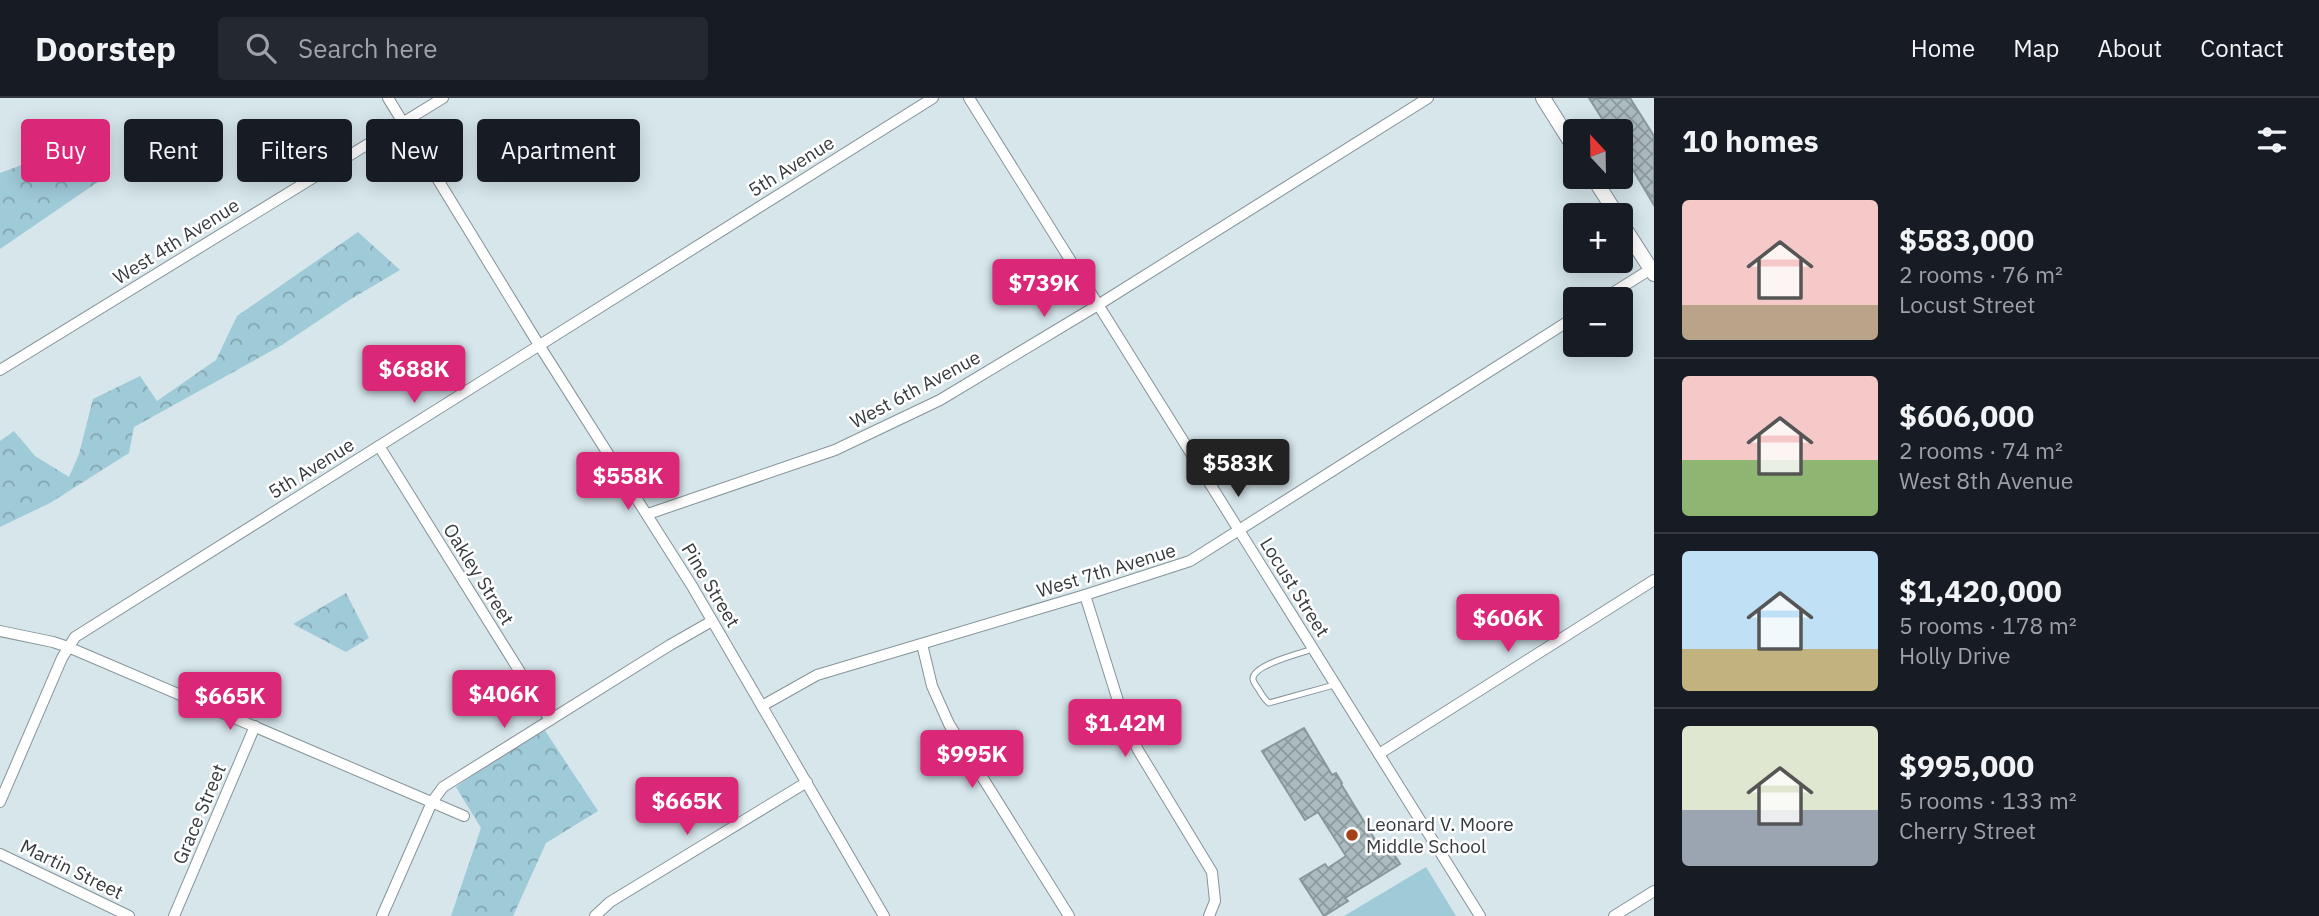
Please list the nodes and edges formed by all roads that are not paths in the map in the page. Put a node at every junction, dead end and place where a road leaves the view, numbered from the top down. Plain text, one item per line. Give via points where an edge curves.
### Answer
1 (388, 98) edge
2 (443, 98) edge
3 (933, 98) edge
4 (969, 98) edge
5 (1428, 98) edge
6 (1543, 98) edge
7 (401, 119) edge
8 (409, 119) edge
9 (1563, 130) edge
10 (366, 146) edge
11 (439, 182) edge
12 (1633, 240) edge
13 (1653, 270) edge
14 (1624, 287) edge
15 (1098, 305) junction
16 (1563, 325) edge
17 (539, 345) junction
18 (0, 370) edge
19 (379, 446) junction
20 (648, 514) junction
21 (1238, 529) junction
22 (1654, 580) edge
23 (1085, 595) junction
24 (712, 621) junction
25 (0, 631) edge
26 (922, 644) junction
27 (68, 647) junction
28 (1313, 649) junction
29 (1334, 685) junction
30 (762, 706) junction
31 (550, 720) junction
32 (255, 726) junction
33 (1379, 754) junction
34 (807, 782) junction
35 (1, 797) edge
36 (432, 802) junction
37 (464, 816) dead end
38 (0, 854) edge
39 (1654, 891) edge
40 (881, 915) edge
41 (129, 916) edge
42 (174, 916) edge
43 (382, 916) edge
44 (595, 916) edge
45 (1069, 916) edge
46 (1209, 916) edge
47 (1480, 916) edge
48 (1614, 916) edge

1 - 7 street, Pine Street
2 - 8 street, West 4th Avenue
3 - 17 street, 5th Avenue
4 - 15 street, Locust Street
5 - 15 street, West 6th Avenue
6 - 9 street
10 - 18 street, West 4th Avenue
11 - 17 street, Pine Street
12 - 13 street
13 - 14 street
15 - 20 street, West 6th Avenue via 940,400 835,450
15 - 21 street, Locust Street
16 - 21 street, West 7th Avenue
17 - 19 street, 5th Avenue
17 - 20 street, Pine Street
19 - 27 street, 5th Avenue via 86,629
19 - 31 street, Oakley Street
20 - 24 street, Pine Street
21 - 23 street, West 7th Avenue via 1182,565
21 - 28 street, Locust Street
22 - 33 street
23 - 26 street, West 7th Avenue
23 - 46 street via 1123,717 1138,750 1212,872 1215,901
24 - 30 street, Pine Street
24 - 31 street
25 - 27 street
26 - 30 street, West 7th Avenue via 817,675
26 - 45 street via 949,724
27 - 32 street
27 - 35 street, 5th Avenue
28 - 29 street, Locust Street
28 - 29 lane via 1278,659 1257,671 1253,681 1269,703
29 - 33 street, Locust Street
30 - 34 street, Pine Street
31 - 36 street via 443,787
32 - 36 street
32 - 42 street, Grace Street
33 - 47 street, Locust Street
34 - 40 street, Pine Street
34 - 44 street via 610,902
36 - 37 street
36 - 43 street
38 - 41 street, Martin Street
39 - 48 street

